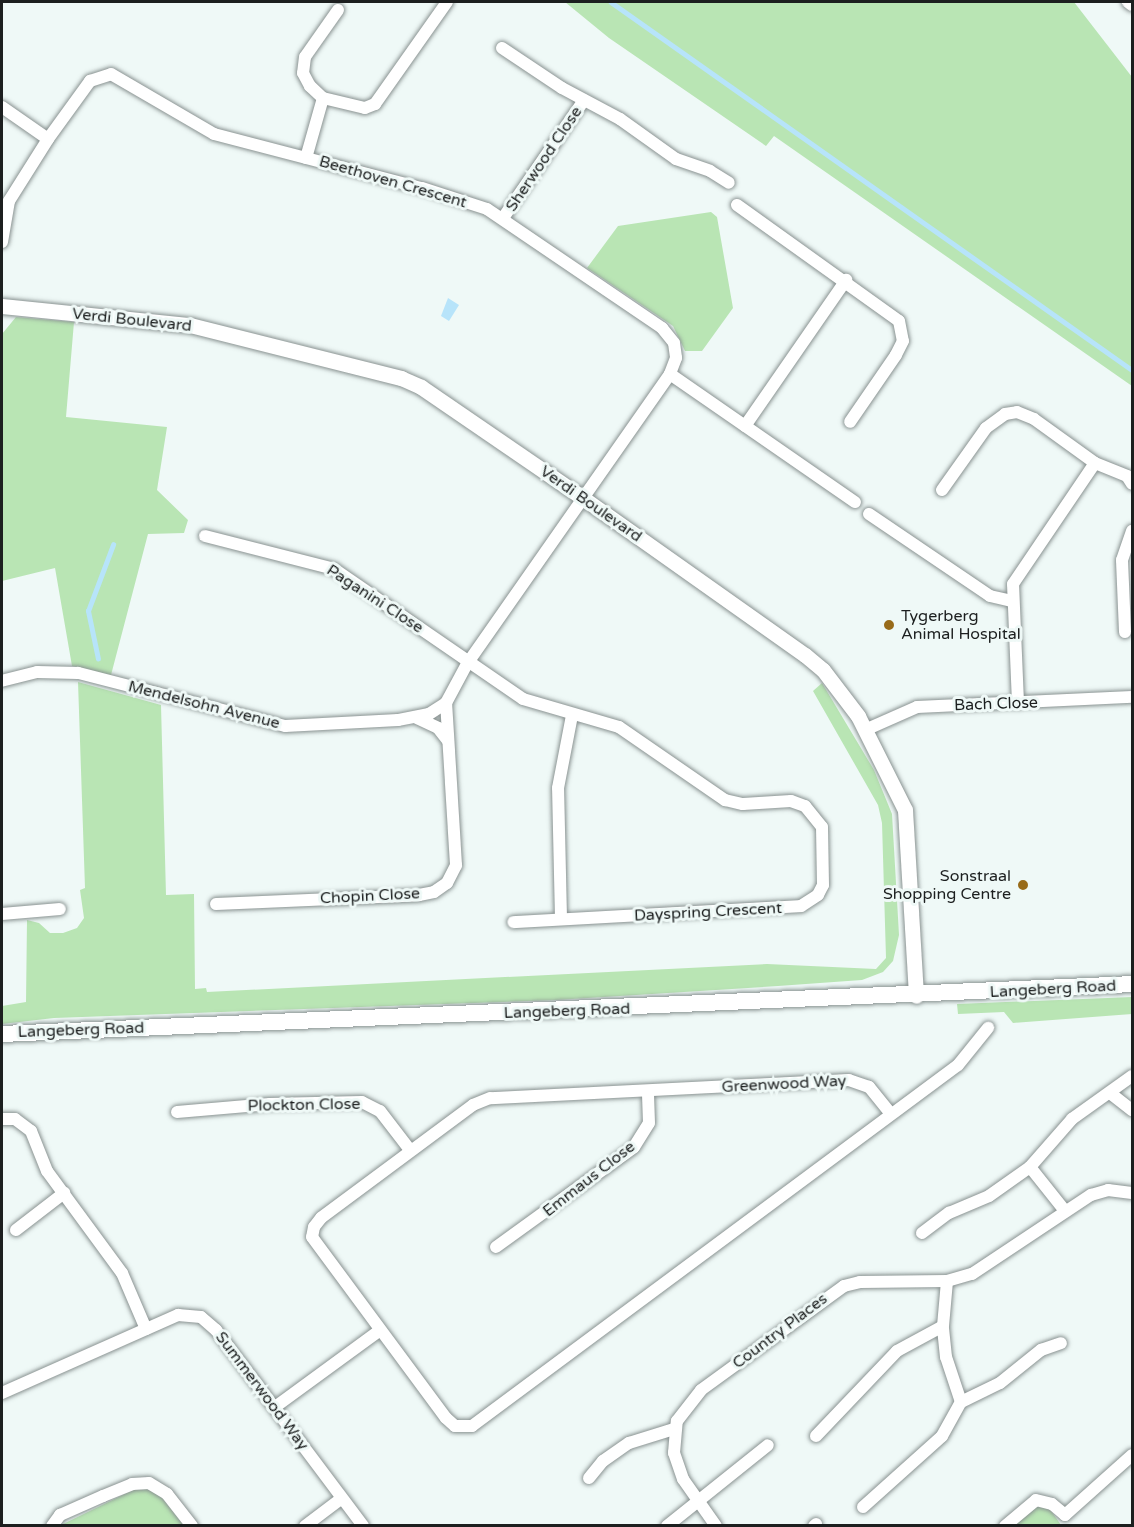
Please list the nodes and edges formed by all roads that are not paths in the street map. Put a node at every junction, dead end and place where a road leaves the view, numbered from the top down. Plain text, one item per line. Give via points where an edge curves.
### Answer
1 (447, 2) edge
2 (1128, 2) edge
3 (1132, 5) edge
4 (338, 10) dead end
5 (502, 48) dead end
6 (323, 98) junction
7 (584, 100) junction
8 (2, 107) edge
9 (48, 139) junction
10 (306, 158) junction
11 (729, 183) dead end
12 (737, 205) dead end
13 (503, 218) junction
14 (2, 242) edge
15 (846, 280) junction
16 (2, 306) edge
17 (670, 374) junction
18 (850, 422) dead end
19 (745, 426) junction
20 (1095, 463) junction
21 (1132, 484) edge
22 (942, 490) dead end
23 (583, 498) junction
24 (855, 502) dead end
25 (869, 514) dead end
26 (1132, 531) edge
27 (204, 536) dead end
28 (1012, 601) junction
29 (1125, 632) dead end
30 (468, 662) junction
31 (2, 681) edge
32 (1132, 697) edge
33 (446, 702) junction
34 (1018, 703) junction
35 (572, 715) junction
36 (417, 718) junction
37 (865, 730) junction
38 (449, 742) junction
39 (216, 904) dead end
40 (60, 909) dead end
41 (2, 914) edge
42 (561, 918) junction
43 (513, 922) dead end
44 (1132, 984) edge
45 (916, 996) junction
46 (988, 1028) dead end
47 (2, 1034) edge
48 (1132, 1076) edge
49 (648, 1091) junction
50 (1110, 1093) junction
51 (1132, 1110) edge
52 (177, 1112) dead end
53 (891, 1114) junction
54 (2, 1119) edge
55 (410, 1150) junction
56 (1030, 1167) junction
57 (64, 1193) junction
58 (1132, 1193) edge
59 (1065, 1211) junction
60 (16, 1230) dead end
61 (922, 1233) dead end
62 (496, 1247) dead end
63 (947, 1281) junction
64 (944, 1326) junction
65 (146, 1329) junction
66 (379, 1331) junction
67 (1061, 1343) dead end
68 (3, 1390) edge
69 (961, 1402) junction
70 (275, 1407) junction
71 (674, 1429) junction
72 (816, 1436) dead end
73 (768, 1445) dead end
74 (1132, 1455) edge
75 (589, 1478) dead end
76 (342, 1498) junction
77 (697, 1501) junction
78 (862, 1507) dead end
79 (1065, 1520) edge
80 (52, 1526) edge
81 (192, 1526) edge
82 (305, 1526) edge
83 (363, 1526) edge
84 (667, 1526) edge
85 (716, 1526) edge
86 (1005, 1526) edge

1 - 6 street via 375,104 355,108
2 - 3 street
4 - 6 street via 303,64 305,79
5 - 7 street, Sherwood Close
6 - 10 street
7 - 11 street, Sherwood Close via 620,119 676,159 710,171
7 - 13 street, Sherwood Close
8 - 9 street
9 - 10 street, Beethoven Crescent via 90,81 111,74 205,130
9 - 14 street, Beethoven Crescent via 9,201
10 - 13 street, Beethoven Crescent via 431,191
12 - 15 street
13 - 17 street, Beethoven Crescent via 667,332 676,350
15 - 18 street via 896,316 903,333 896,355
15 - 19 street
16 - 23 street, Verdi Boulevard via 190,325 401,378 421,387
17 - 19 street
17 - 23 street, Beethoven Crescent
19 - 24 street
20 - 21 street via 1127,476
20 - 22 street via 1035,419 1010,412 986,428
20 - 28 street via 1016,576
23 - 30 street
23 - 37 street, Verdi Boulevard via 805,655 841,693
25 - 28 street via 990,596
26 - 29 street via 1122,560
27 - 30 street, Paganini Close via 334,569
28 - 34 street
30 - 33 street
30 - 35 street, Dayspring Crescent via 523,699
31 - 36 street, Mendelsohn Avenue via 37,672 78,673 285,726
32 - 34 street, Bach Close
33 - 36 street, Mendelsohn Avenue
33 - 38 street, Chopin Close
34 - 37 street, Bach Close via 917,707
35 - 42 street via 558,788
35 - 42 street, Dayspring Crescent via 619,727 725,800 743,804 791,801 805,806 822,827 823,885 812,901 786,909
36 - 38 street via 438,728
37 - 45 street, Verdi Boulevard via 905,810
38 - 39 street, Chopin Close via 456,865 441,888 419,895
40 - 41 street
42 - 43 street, Dayspring Crescent
44 - 45 main road, Langeberg Road
45 - 47 main road, Langeberg Road
46 - 53 street via 958,1065
48 - 50 street
49 - 53 street, Greenwood Way via 849,1080 869,1087
49 - 55 street, Greenwood Way via 490,1098 473,1105
49 - 62 street, Emmaus Close via 649,1123 634,1147
50 - 51 street
50 - 56 street via 1058,1132
52 - 55 street, Plockton Close via 362,1102 380,1111
53 - 66 street, Greenwood Way via 472,1426 450,1423
54 - 57 street via 15,1119 27,1126 47,1171
55 - 66 street, Greenwood Way via 314,1227 317,1248
56 - 59 street
56 - 61 street
57 - 60 street
57 - 65 street via 122,1273
58 - 59 street, Country Places via 1108,1190
59 - 63 street, Country Places via 985,1268
63 - 64 street
63 - 71 street, Country Places via 860,1282 832,1293 701,1390
64 - 69 street via 948,1369
64 - 72 street via 897,1351
65 - 68 street, Summerwood Way
65 - 70 street, Summerwood Way via 183,1314 207,1320
66 - 70 street
67 - 69 street via 1041,1350 1000,1383
69 - 78 street via 942,1436
70 - 76 street, Summerwood Way
71 - 75 street via 629,1443 603,1461
71 - 77 street via 675,1462
73 - 77 street
74 - 79 street
76 - 82 street
76 - 83 street, Summerwood Way
77 - 84 street
77 - 85 street
79 - 86 street via 1052,1504 1036,1500
80 - 81 street via 60,1515 140,1484 164,1491

